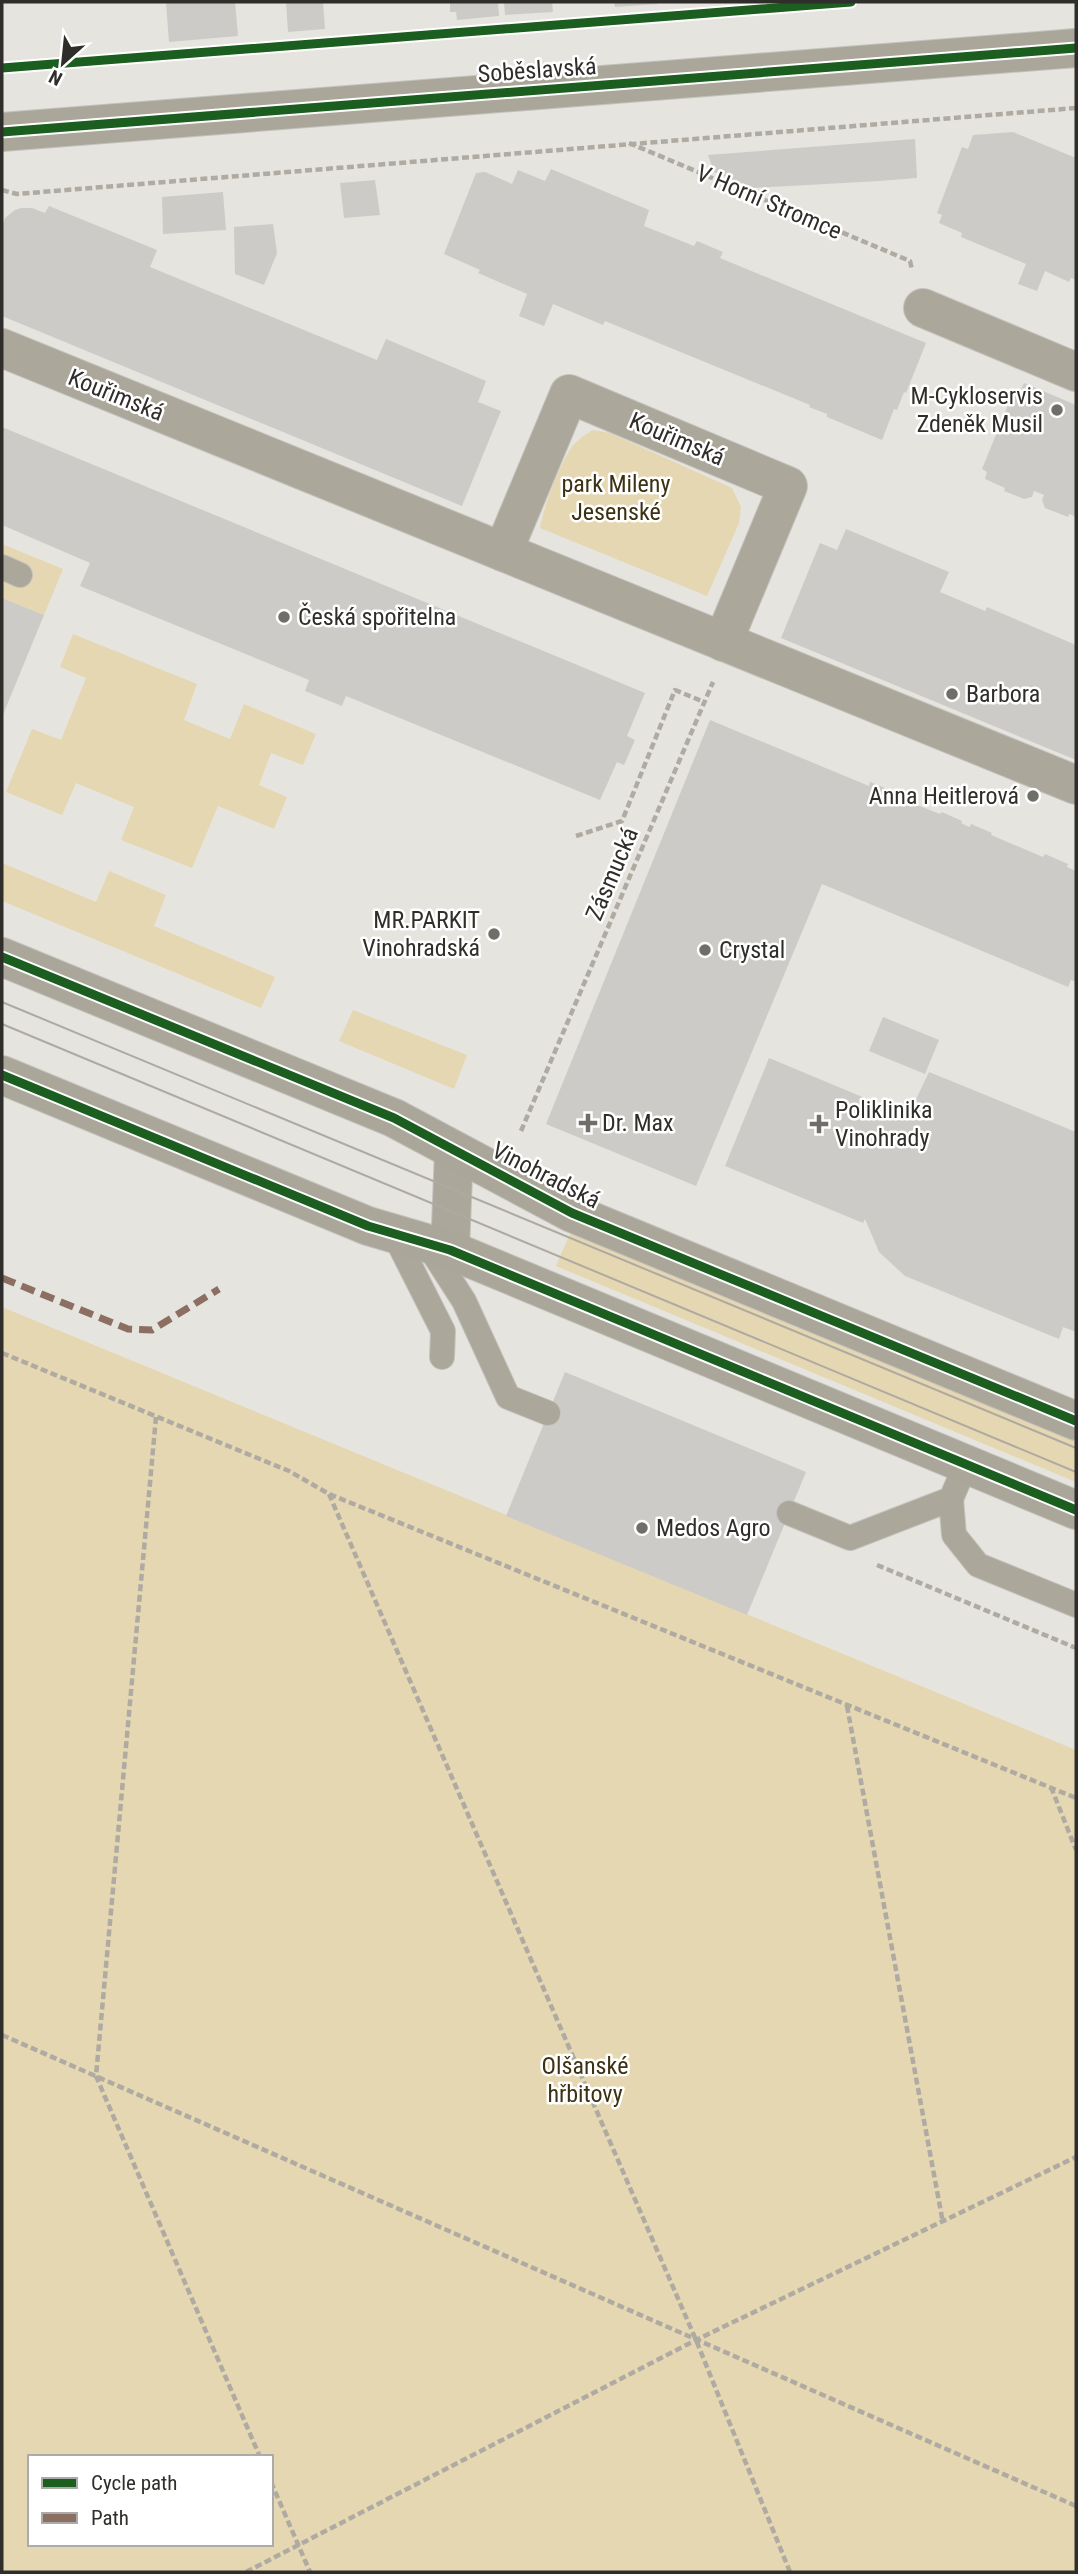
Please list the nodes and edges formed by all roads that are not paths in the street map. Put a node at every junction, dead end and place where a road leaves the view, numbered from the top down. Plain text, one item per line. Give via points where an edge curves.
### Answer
1 (1076, 47) edge
2 (2, 132) edge
3 (923, 307) dead end
4 (2, 348) edge
5 (1076, 372) edge
6 (503, 552) junction
7 (733, 646) junction
8 (1076, 785) edge
9 (2, 957) edge
10 (2, 1075) edge
11 (454, 1151) junction
12 (423, 1242) junction
13 (442, 1357) dead end
14 (548, 1413) dead end
15 (1076, 1421) edge
16 (966, 1464) junction
17 (951, 1499) junction
18 (1076, 1510) edge
19 (789, 1513) dead end
20 (1076, 1605) edge

1 - 2 main road, Soběslavská
3 - 5 street
4 - 6 street, Kouřimská
6 - 7 street, Kouřimská
6 - 7 street, Kouřimská via 569,394 788,486
7 - 8 street, Kouřimská
9 - 11 main road, Vinohradská via 394,1118
10 - 12 main road via 368,1226
11 - 12 street, Vinohradská
11 - 15 main road, Vinohradská via 572,1213
12 - 13 lane via 443,1331
12 - 14 lane via 464,1300 508,1397
12 - 16 main road
16 - 17 lane
16 - 18 main road
17 - 19 lane via 850,1538
17 - 20 lane via 954,1535 978,1565

